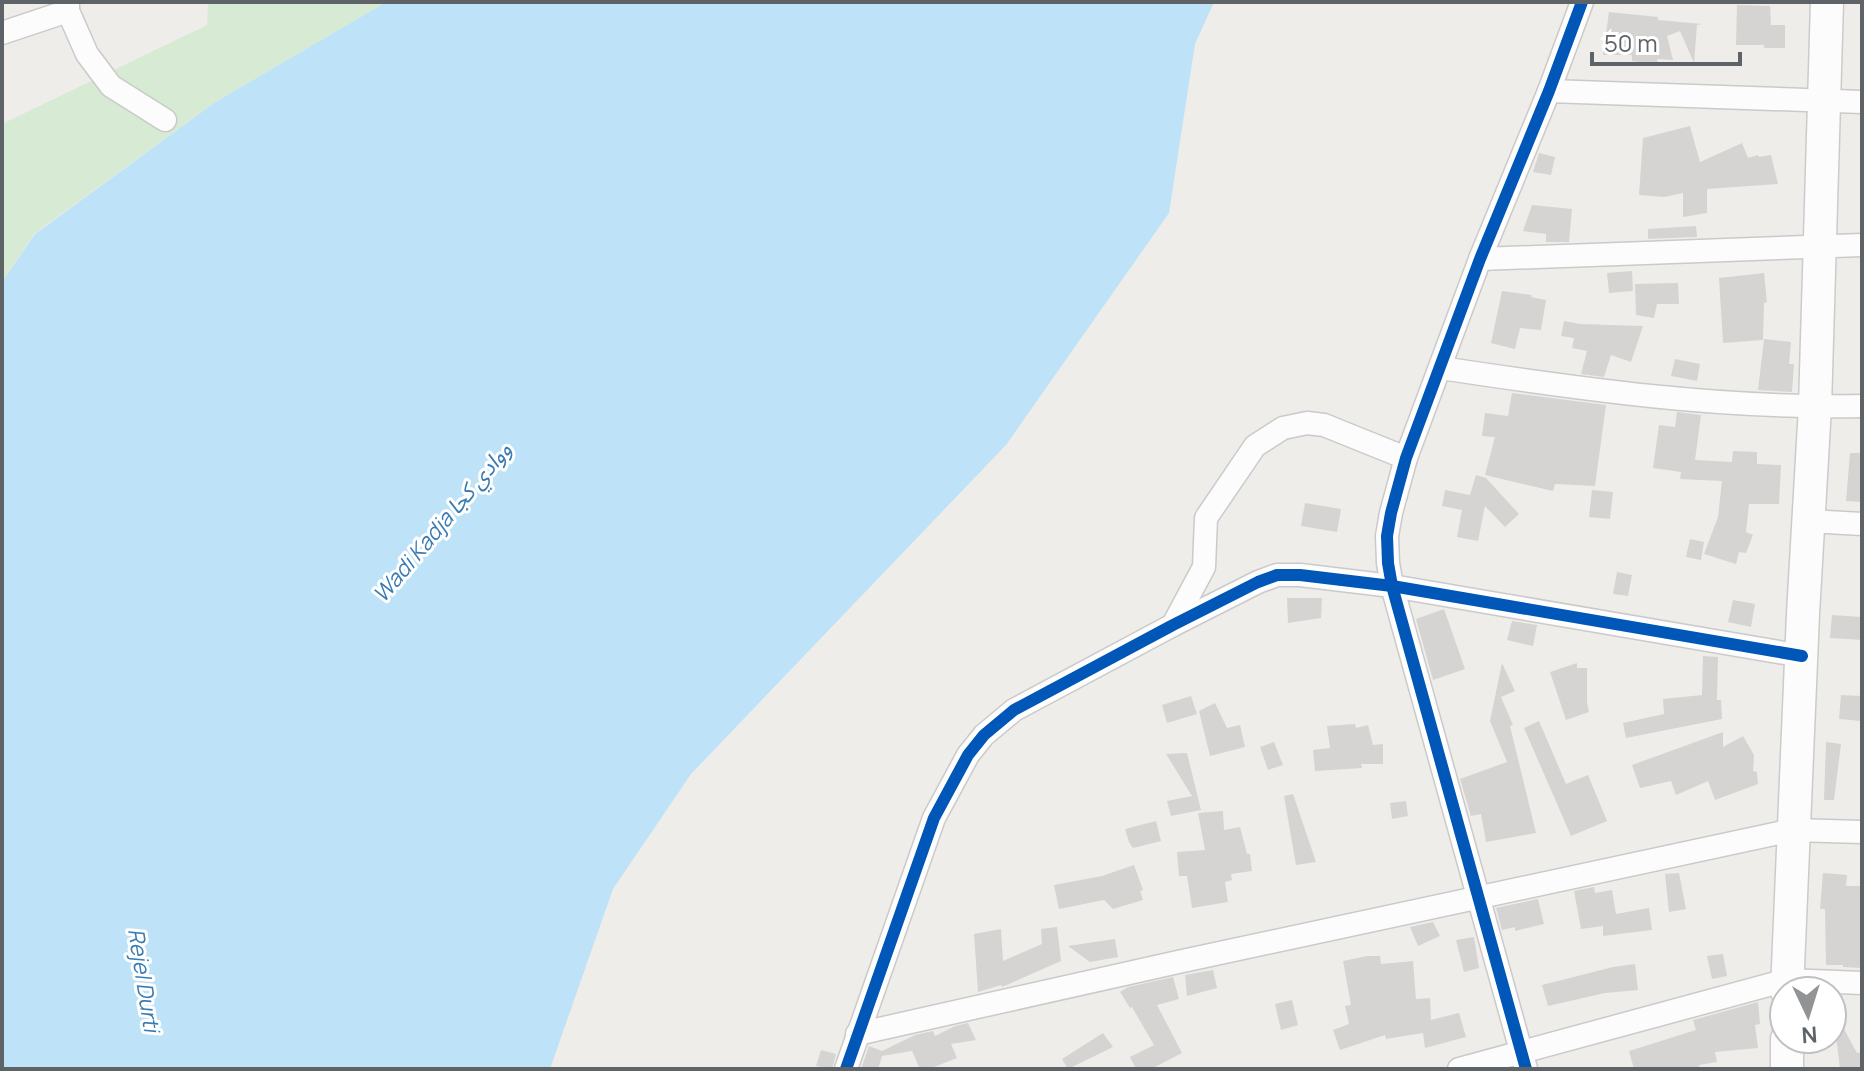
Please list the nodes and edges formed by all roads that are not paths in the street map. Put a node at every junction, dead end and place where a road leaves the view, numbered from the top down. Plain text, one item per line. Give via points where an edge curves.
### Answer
1 (1582, 2) edge
2 (1827, 2) edge
3 (68, 6) edge
4 (2, 33) edge
5 (1549, 91) junction
6 (1824, 100) junction
7 (1862, 102) edge
8 (165, 120) dead end
9 (1862, 245) edge
10 (1820, 247) junction
11 (1480, 259) junction
12 (1441, 368) junction
13 (1862, 406) edge
14 (1815, 407) junction
15 (1406, 458) junction
16 (1808, 521) junction
17 (1862, 524) edge
18 (1392, 586) junction
19 (1173, 625) junction
20 (1802, 656) junction
21 (1793, 830) junction
22 (1862, 832) edge
23 (1478, 897) junction
24 (1787, 975) edge
25 (1768, 991) edge
26 (857, 1034) junction
27 (1523, 1060) edge
28 (846, 1069) edge
29 (1459, 1069) edge

1 - 5 street
2 - 6 street
3 - 4 street
3 - 8 street via 87,54 111,86
5 - 6 street
5 - 11 street
6 - 7 street
6 - 10 street
9 - 10 street
10 - 11 street
10 - 14 street
11 - 12 street
12 - 14 street via 1697,400
12 - 15 street
13 - 14 street
14 - 16 street
15 - 18 street via 1387,536
15 - 19 street via 1307,423 1283,428 1255,446 1206,518 1204,567
16 - 17 street
16 - 20 street
18 - 19 street via 1277,575
18 - 20 street
18 - 23 street
19 - 26 street via 1014,710 968,755 934,818
20 - 21 street
21 - 22 street
21 - 23 street
21 - 24 street
23 - 26 street
23 - 27 street
25 - 27 street
26 - 28 street
27 - 29 street

